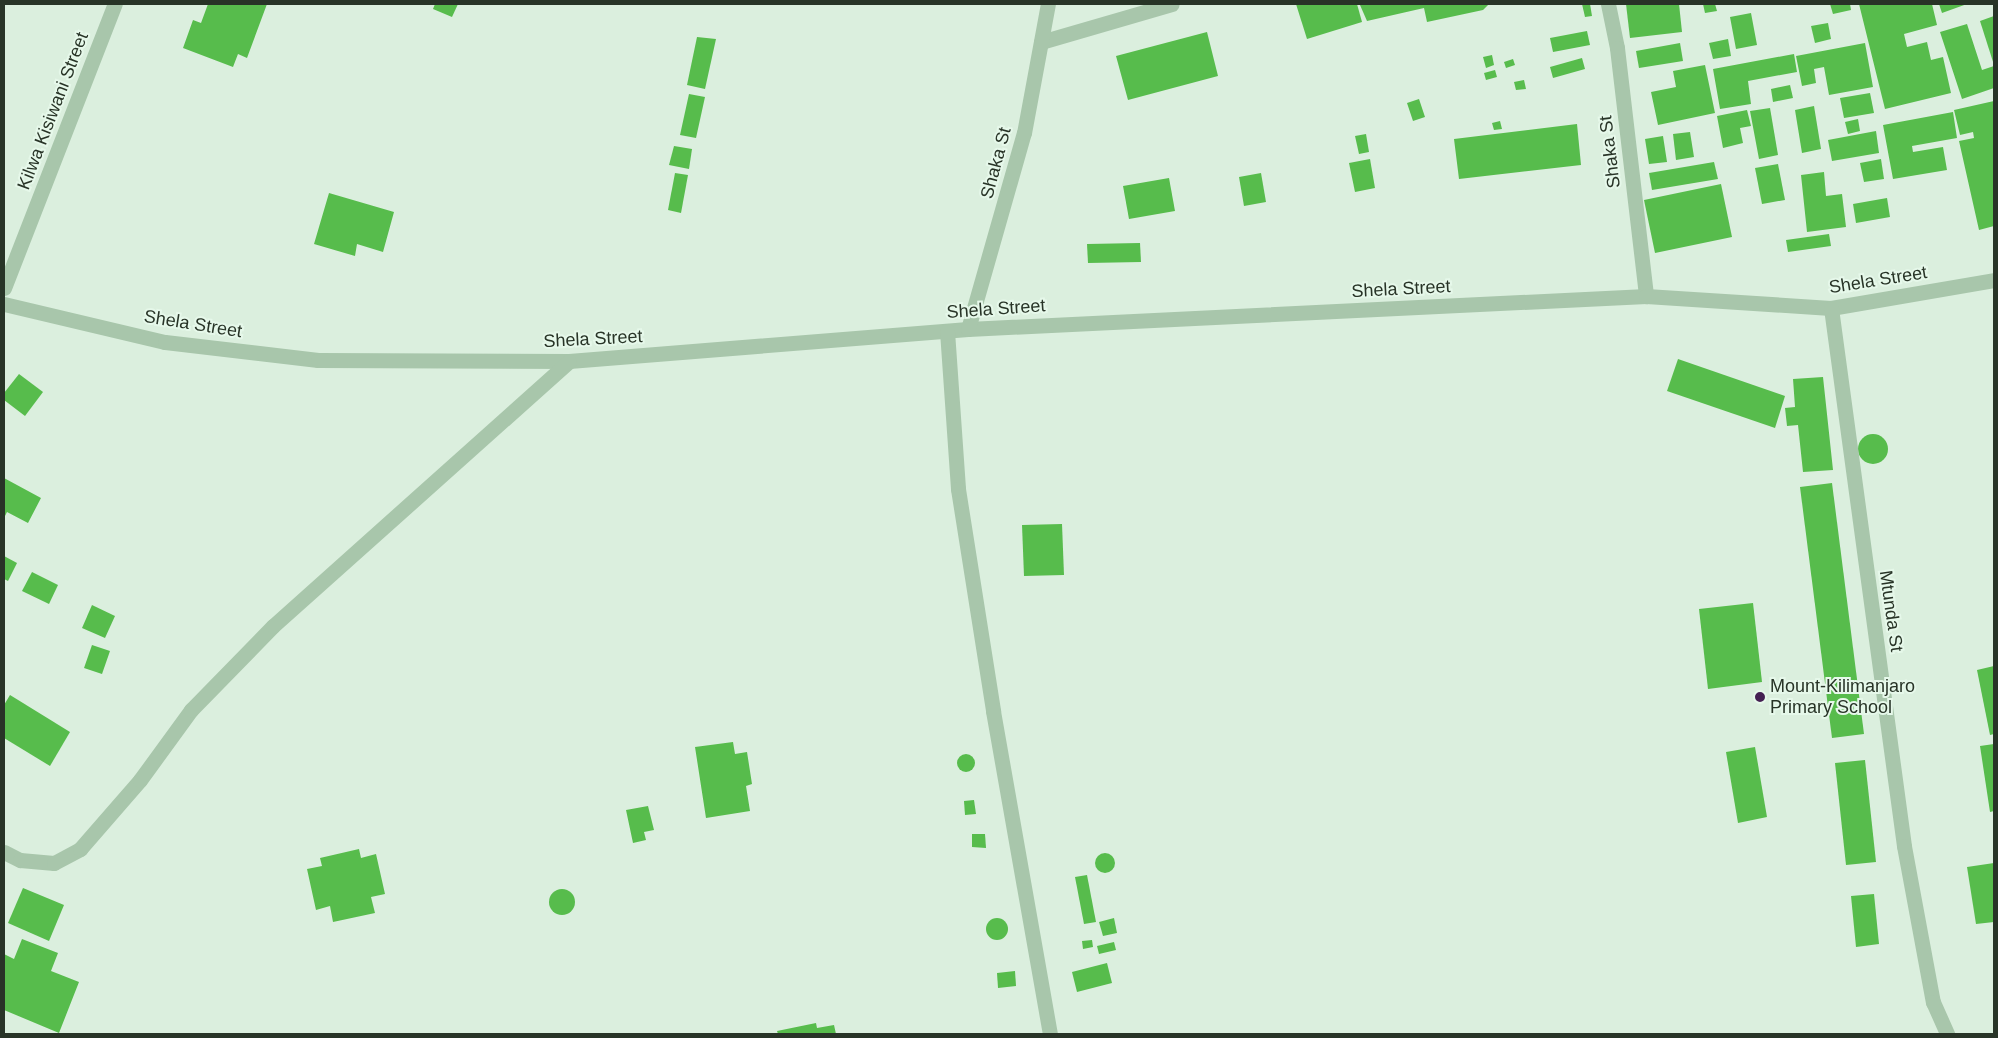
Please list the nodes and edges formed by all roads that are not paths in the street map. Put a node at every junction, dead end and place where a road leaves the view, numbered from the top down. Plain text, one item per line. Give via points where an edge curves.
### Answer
1 (115, 4) edge
2 (1048, 4) edge
3 (1172, 4) edge
4 (1608, 4) edge
5 (1041, 42) junction
6 (1994, 280) edge
7 (4, 288) edge
8 (1646, 296) junction
9 (4, 304) edge
10 (1831, 308) junction
11 (968, 329) junction
12 (947, 331) junction
13 (569, 361) junction
14 (4, 852) edge
15 (1050, 1034) edge
16 (1947, 1034) edge

1 - 7 street, Kilwa Kisiwani Street
2 - 5 street, Shaka St
3 - 5 street
4 - 8 street, Shaka St via 1617,48
5 - 11 street, Shaka St via 1024,132
6 - 10 street, Shela Street
8 - 10 street, Shela Street
8 - 11 street, Shela Street
9 - 13 street, Shela Street via 164,342 318,360
10 - 16 street, Mtunda St via 1904,846 1933,1002
11 - 12 street, Shela Street
12 - 13 street, Shela Street
12 - 15 street via 958,489
13 - 14 street via 273,626 191,710 140,780 80,849 54,863 20,860

